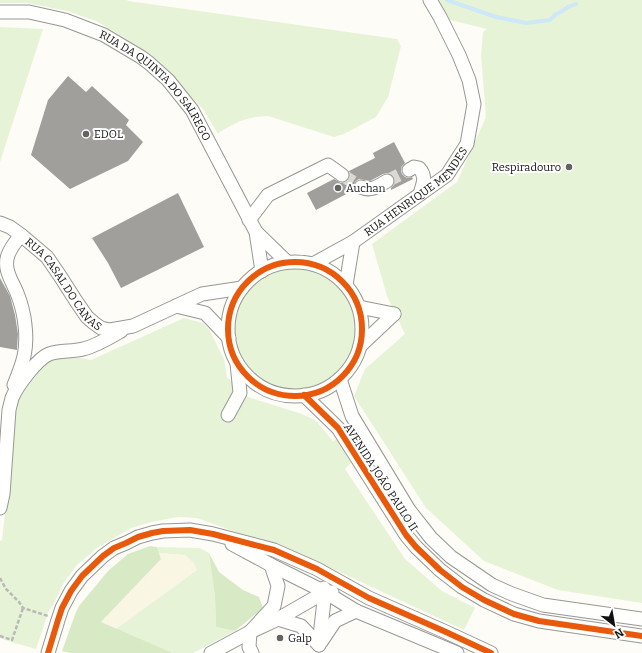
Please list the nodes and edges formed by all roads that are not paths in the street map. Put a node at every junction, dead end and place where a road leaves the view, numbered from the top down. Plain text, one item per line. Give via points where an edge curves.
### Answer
1 (430, 0) edge
2 (0, 12) edge
3 (408, 170) tunnel mouth
4 (342, 175) tunnel mouth
5 (387, 181) tunnel mouth
6 (361, 187) tunnel mouth
7 (420, 194) junction
8 (249, 220) junction
9 (0, 223) edge
10 (256, 232) junction
11 (22, 235) junction
12 (353, 242) junction
13 (287, 262) junction
14 (313, 264) junction
15 (262, 271) junction
16 (346, 284) junction
17 (242, 288) junction
18 (176, 306) junction
19 (359, 307) junction
20 (128, 327) junction
21 (229, 338) junction
22 (360, 346) junction
23 (237, 362) junction
24 (340, 379) junction
25 (304, 396) junction
26 (9, 410) junction
27 (228, 415) dead end
28 (3, 431) edge
29 (0, 508) edge
30 (213, 534) junction
31 (271, 566) junction
32 (317, 569) junction
33 (325, 592) junction
34 (369, 598) junction
35 (356, 611) junction
36 (278, 619) junction
37 (642, 619) edge
38 (250, 632) junction
39 (642, 636) edge
40 (319, 649) edge
41 (48, 653) edge
42 (211, 653) edge
43 (252, 653) edge
44 (457, 653) edge
45 (491, 653) edge

1 - 7 street, RUA HENRIQUE MENDES via 469,80 474,104 467,144 447,175
2 - 8 street, RUA DA QUINTA DO SALREGO via 29,12 65,20 104,35 149,63 168,80 192,110
3 - 7 street via 414,167 423,173
4 - 8 street via 328,165 268,195
5 - 6 street via 370,189
7 - 12 street, RUA HENRIQUE MENDES
8 - 10 street, RUA DA QUINTA DO SALREGO
9 - 11 street, RUA CASAL DO CANAS
10 - 13 street, RUA DA QUINTA DO SALREGO
10 - 15 street, RUA DA QUINTA DO SALREGO
11 - 20 street, RUA CASAL DO CANAS via 47,257 94,324 110,330
11 - 26 street via 13,245 6,263 23,314 26,339 25,355 10,397
12 - 14 street, RUA HENRIQUE MENDES
12 - 16 street, RUA HENRIQUE MENDES
13 - 14 street
13 - 15 street
14 - 16 street via 331,272
15 - 17 street
16 - 19 street
17 - 18 street, RUA CASAL DO CANAS via 202,294
17 - 21 street via 230,311
18 - 20 street, RUA CASAL DO CANAS
18 - 21 street via 206,313
19 - 22 street via 363,333
19 - 22 street via 394,314
20 - 26 street via 83,350 48,354 24,378
21 - 23 street
22 - 24 street via 349,370
23 - 25 street via 254,382 266,389 278,394
23 - 27 street via 240,393
24 - 25 street via 317,393
24 - 37 street, AVENIDA JOÃO PAULO II via 352,416 409,510 431,538 451,557 492,585 543,605
25 - 39 street, AVENIDA JOÃO PAULO II via 338,428 406,535 440,570 462,587 514,614 539,621
26 - 28 street
28 - 29 street via 3,494
30 - 31 street
30 - 32 street via 274,550
30 - 41 street via 190,530 163,531 138,537 114,548 82,576 71,591 62,608
31 - 33 street
31 - 38 street via 278,586 274,606
32 - 33 street
32 - 34 street
33 - 34 street via 342,591
33 - 35 street
33 - 36 street
33 - 40 street
34 - 45 street
35 - 40 street via 335,621
35 - 44 street
36 - 38 street
36 - 40 street via 301,626
38 - 42 street
38 - 43 street via 249,647

